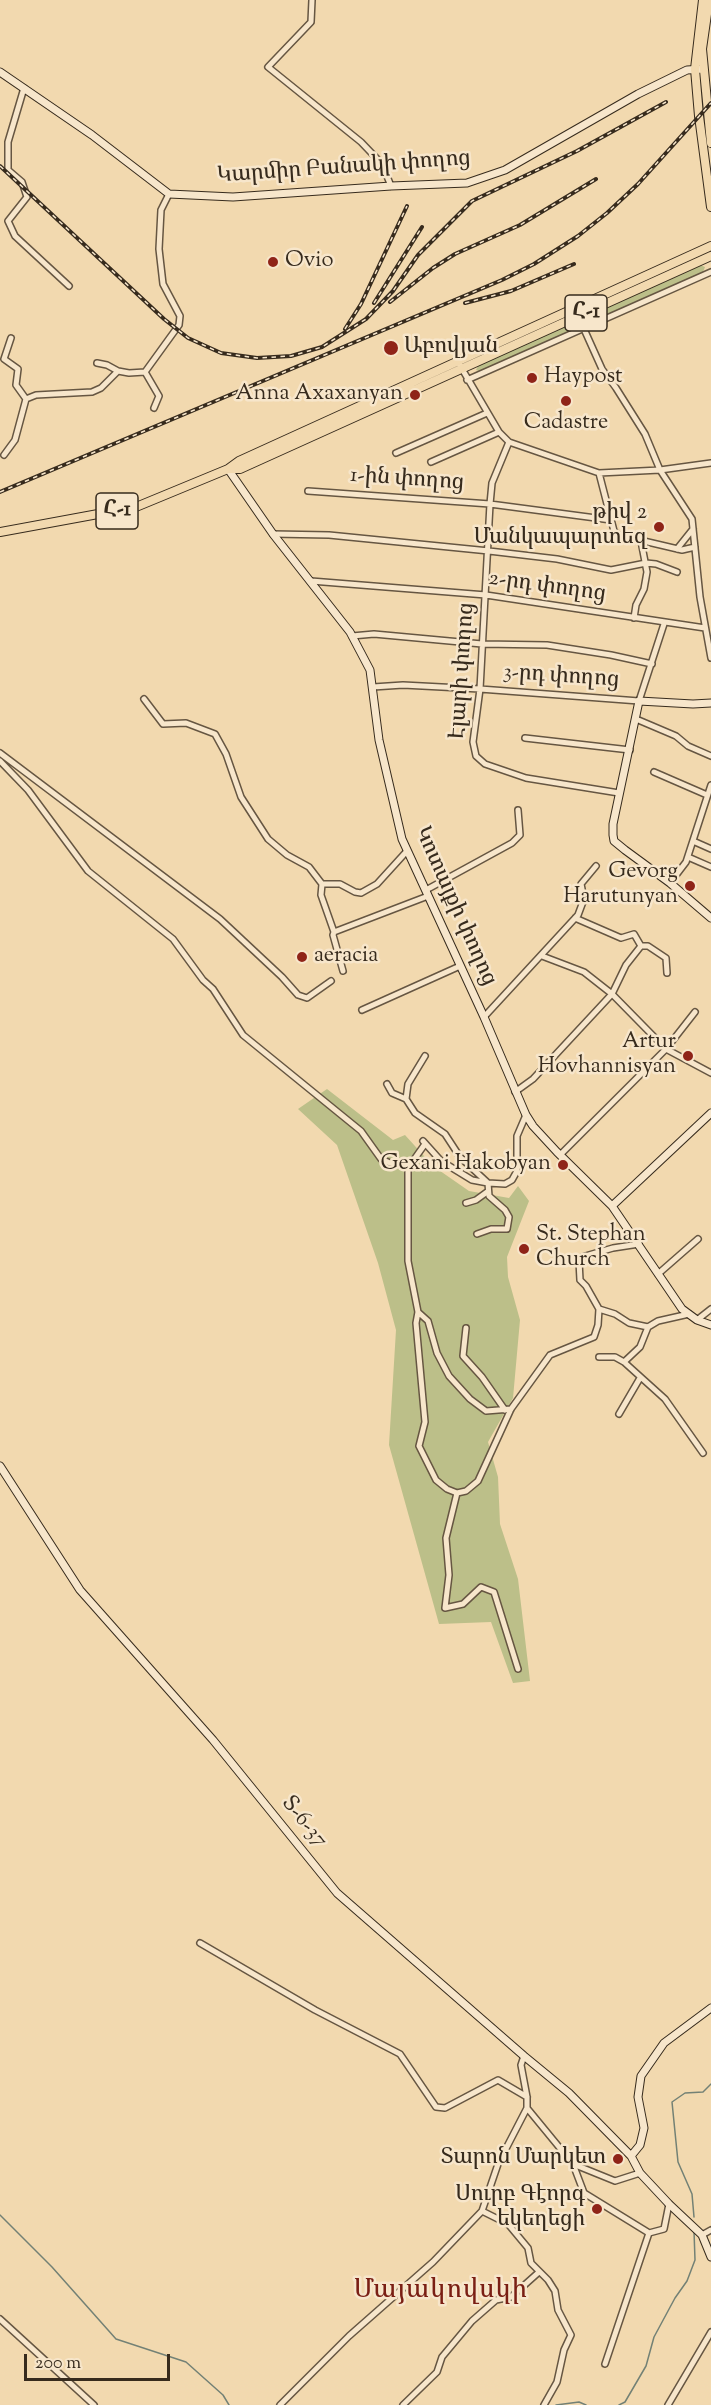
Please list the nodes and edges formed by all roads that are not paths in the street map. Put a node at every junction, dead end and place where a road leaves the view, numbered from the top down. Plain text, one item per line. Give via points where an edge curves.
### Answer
1 (312, 0) edge
2 (703, 0) edge
3 (708, 0) edge
4 (698, 71) junction
5 (0, 72) edge
6 (24, 88) junction
7 (711, 144) edge
8 (391, 186) junction
9 (169, 194) junction
10 (711, 207) edge
11 (711, 246) edge
12 (711, 256) edge
13 (711, 272) edge
14 (69, 286) dead end
15 (584, 329) junction
16 (11, 338) dead end
17 (97, 363) dead end
18 (460, 366) junction
19 (118, 371) junction
20 (145, 372) junction
21 (467, 380) junction
22 (26, 399) junction
23 (154, 408) dead end
24 (487, 413) junction
25 (499, 432) junction
26 (509, 442) junction
27 (396, 453) dead end
28 (4, 455) dead end
29 (431, 462) dead end
30 (711, 463) edge
31 (228, 469) junction
32 (660, 470) junction
33 (599, 473) junction
34 (308, 491) dead end
35 (490, 504) junction
36 (611, 520) junction
37 (694, 528) junction
38 (0, 532) edge
39 (273, 534) junction
40 (641, 541) junction
41 (695, 547) junction
42 (677, 549) junction
43 (489, 551) junction
44 (645, 562) junction
45 (677, 572) dead end
46 (311, 581) junction
47 (486, 595) junction
48 (634, 618) junction
49 (664, 624) junction
50 (705, 628) junction
51 (352, 636) junction
52 (482, 644) junction
53 (711, 658) edge
54 (652, 664) junction
55 (373, 687) junction
56 (480, 689) junction
57 (144, 699) dead end
58 (639, 701) junction
59 (711, 703) edge
60 (636, 719) junction
61 (525, 738) dead end
62 (630, 750) junction
63 (0, 753) edge
64 (711, 756) edge
65 (0, 761) edge
66 (654, 772) dead end
67 (711, 785) edge
68 (619, 793) junction
69 (707, 795) junction
70 (704, 806) junction
71 (711, 809) edge
72 (518, 810) dead end
73 (693, 841) junction
74 (711, 849) edge
75 (407, 851) junction
76 (688, 857) junction
77 (596, 866) dead end
78 (711, 867) edge
79 (670, 883) junction
80 (322, 884) junction
81 (427, 893) junction
82 (575, 918) junction
83 (711, 918) edge
84 (334, 932) junction
85 (641, 946) junction
86 (542, 956) junction
87 (460, 966) junction
88 (343, 971) dead end
89 (667, 973) dead end
90 (331, 981) dead end
91 (612, 994) junction
92 (362, 1011) dead end
93 (696, 1012) dead end
94 (484, 1017) junction
95 (666, 1049) junction
96 (425, 1056) dead end
97 (711, 1073) edge
98 (387, 1084) dead end
99 (515, 1092) junction
100 (406, 1099) junction
101 (711, 1113) edge
102 (526, 1115) junction
103 (560, 1155) junction
104 (408, 1168) junction
105 (489, 1183) junction
106 (488, 1192) junction
107 (466, 1203) dead end
108 (612, 1206) junction
109 (477, 1234) dead end
110 (698, 1239) dead end
111 (639, 1244) junction
112 (658, 1274) junction
113 (599, 1309) junction
114 (711, 1309) edge
115 (418, 1312) junction
116 (689, 1314) junction
117 (697, 1320) junction
118 (711, 1325) edge
119 (648, 1327) junction
120 (466, 1328) dead end
121 (599, 1357) dead end
122 (624, 1362) junction
123 (640, 1378) junction
124 (508, 1410) junction
125 (619, 1414) dead end
126 (703, 1453) dead end
127 (0, 1466) edge
128 (457, 1493) junction
129 (518, 1669) dead end
130 (200, 1943) dead end
131 (711, 2008) edge
132 (524, 2056) junction
133 (527, 2097) junction
134 (527, 2108) junction
135 (631, 2156) junction
136 (573, 2164) junction
137 (640, 2173) junction
138 (669, 2204) junction
139 (482, 2211) junction
140 (711, 2230) edge
141 (649, 2233) junction
142 (702, 2235) junction
143 (711, 2257) edge
144 (539, 2272) junction
145 (0, 2319) edge
146 (711, 2332) edge
147 (604, 2364) dead end
148 (94, 2405) edge
149 (280, 2405) edge
150 (403, 2405) edge
151 (544, 2405) edge
152 (668, 2405) edge

1 - 8 street via 311,22 268,67 361,142 382,164
2 - 4 main road
3 - 4 main road
4 - 7 main road
4 - 8 main road, Կարմիր Բանակի փողոց via 687,70 638,94 505,170 467,183
4 - 10 main road
5 - 6 main road
6 - 9 main road
6 - 14 street via 8,142 8,170 22,182 27,197 8,221 15,236
8 - 9 main road, Կարմիր Բանակի փողոց via 233,197
9 - 20 street via 161,210 159,249 163,284 180,316 179,325
11 - 18 main road, Հ-1
12 - 18 main road, Հ-1
13 - 15 street
15 - 21 street
15 - 32 street via 602,369 645,434
16 - 22 street via 4,359 18,369 16,385
17 - 19 street
18 - 21 street
18 - 31 main road, Հ-1
19 - 20 street
19 - 22 street via 92,392
20 - 23 street via 159,396
21 - 24 street
22 - 28 street via 15,440
24 - 25 street
24 - 27 street
25 - 26 street
25 - 29 street
26 - 33 street
26 - 35 street, Էլարի փողոց via 492,483
30 - 32 street
31 - 38 main road, Հ-1 via 136,507
31 - 39 main road, Կոտայքի փողոց
32 - 33 street
32 - 37 street
33 - 36 street
34 - 35 street, 1-ին փողոց
35 - 36 street, 1-ին փողոց
35 - 43 street, Էլարի փողոց
36 - 40 street via 618,535
37 - 41 street
37 - 42 street
39 - 43 street via 329,535
39 - 46 main road, Կոտայքի փողոց
40 - 42 street
40 - 44 street
41 - 42 street
41 - 50 street
43 - 44 street via 611,570
43 - 47 street, Էլարի փողոց
44 - 45 street
44 - 48 street via 646,581
46 - 47 street, 2-րդ փողոց
46 - 51 main road, Կոտայքի փողոց
47 - 48 street, 2-րդ փողոց
47 - 52 street, Էլարի փողոց
48 - 49 street, 2-րդ փողոց
49 - 50 street, 2-րդ փողոց
49 - 54 street
50 - 53 street
51 - 52 street via 374,634
51 - 55 main road, Կոտայքի փողոց via 370,670
52 - 54 street via 547,645
52 - 56 street, Էլարի փողոց
54 - 58 street
55 - 56 street, 3-րդ փողոց
55 - 75 main road, Կոտայքի փողոց via 379,740
56 - 58 street, 3-րդ փողոց
56 - 68 street, Էլարի փողոց via 473,742 476,756 485,764 526,778
57 - 80 street via 163,724 186,723 215,734 241,797 268,839 309,867
58 - 59 main road
58 - 60 main road
60 - 62 main road
60 - 64 street
61 - 62 street
62 - 68 main road
63 - 90 street via 220,919 298,995 307,998
65 - 104 street via 28,790 88,871 173,939 243,1035 361,1131 381,1160
66 - 69 street
67 - 69 street
68 - 79 main road via 614,841
69 - 70 street
70 - 71 street
70 - 73 street
72 - 81 street via 520,835 512,843
73 - 74 street
73 - 76 street
75 - 80 street via 377,884 361,893 340,884
75 - 81 main road, Կոտայքի փողոց
76 - 78 street
76 - 79 street
77 - 82 street via 581,884 584,899
79 - 83 main road
80 - 84 street via 321,895
81 - 84 street
81 - 87 main road, Կոտայքի փողոց
82 - 85 street via 621,938 634,934
82 - 86 street
84 - 88 street
85 - 89 street via 648,946 666,958
85 - 91 street
86 - 91 street via 584,972
86 - 94 street
87 - 92 street
87 - 94 main road, Կոտայքի փողոց
91 - 95 street
91 - 99 street
93 - 95 street
94 - 99 main road, Կոտայքի փողոց
95 - 97 street
95 - 103 street
96 - 100 street via 408,1084
98 - 100 street via 392,1093
99 - 102 main road, Կոտայքի փողոց
100 - 105 street via 415,1113 444,1134 460,1157
101 - 108 main road
102 - 103 main road, Կոտայքի փողոց
102 - 105 street via 517,1136 517,1171 505,1184
103 - 108 main road, Կոտայքի փողոց
104 - 105 street via 424,1142 449,1166 472,1180
104 - 115 street via 408,1261
105 - 106 street
106 - 107 street
106 - 109 street via 505,1210 510,1223 505,1230
108 - 111 main road, Կոտայքի փողոց
110 - 112 street
111 - 112 main road, Կոտայքի փողոց
111 - 113 street via 596,1253 579,1261 580,1280
112 - 116 main road, Կոտայքի փողոց
113 - 119 street
113 - 124 street via 594,1337 550,1355
114 - 117 street
115 - 124 street via 428,1321 437,1353 449,1376 470,1399 486,1411
115 - 128 street via 425,1422 419,1446 436,1480
116 - 117 main road, Կոտայքի փողոց
116 - 119 street
117 - 118 main road, Կոտայքի փողոց
119 - 122 street via 640,1347
120 - 124 street via 462,1356
121 - 122 street via 615,1357
122 - 123 street
123 - 125 street
123 - 126 street via 665,1399
124 - 128 street via 478,1481
127 - 132 main road, Տ-6-37 / Տ-6-37 via 80,1590 213,1740 337,1893
128 - 129 street via 446,1538 449,1575 445,1608 463,1604 481,1587 494,1592
130 - 133 street via 400,2054 436,2107 445,2108 498,2080
131 - 135 main road via 664,2043 641,2076 638,2097 644,2128 640,2145
132 - 133 street via 521,2065
132 - 135 main road, Տ-6-37 / Տ-6-37 via 569,2093
133 - 134 street
134 - 136 street
134 - 139 street via 498,2164
135 - 137 main road, Տ-6-37
136 - 137 street via 615,2181
136 - 141 street via 584,2193
137 - 138 main road, Տ-6-37
138 - 141 street via 664,2229
138 - 142 main road, Տ-6-37
139 - 144 street via 508,2224 528,2248 531,2263
139 - 149 street
140 - 142 street
141 - 147 street
142 - 143 main road, Տ-6-37
144 - 150 street via 512,2297 496,2300 472,2321 442,2357 437,2372
144 - 151 street via 555,2291 558,2310 571,2335 557,2382
145 - 148 street
146 - 152 street

